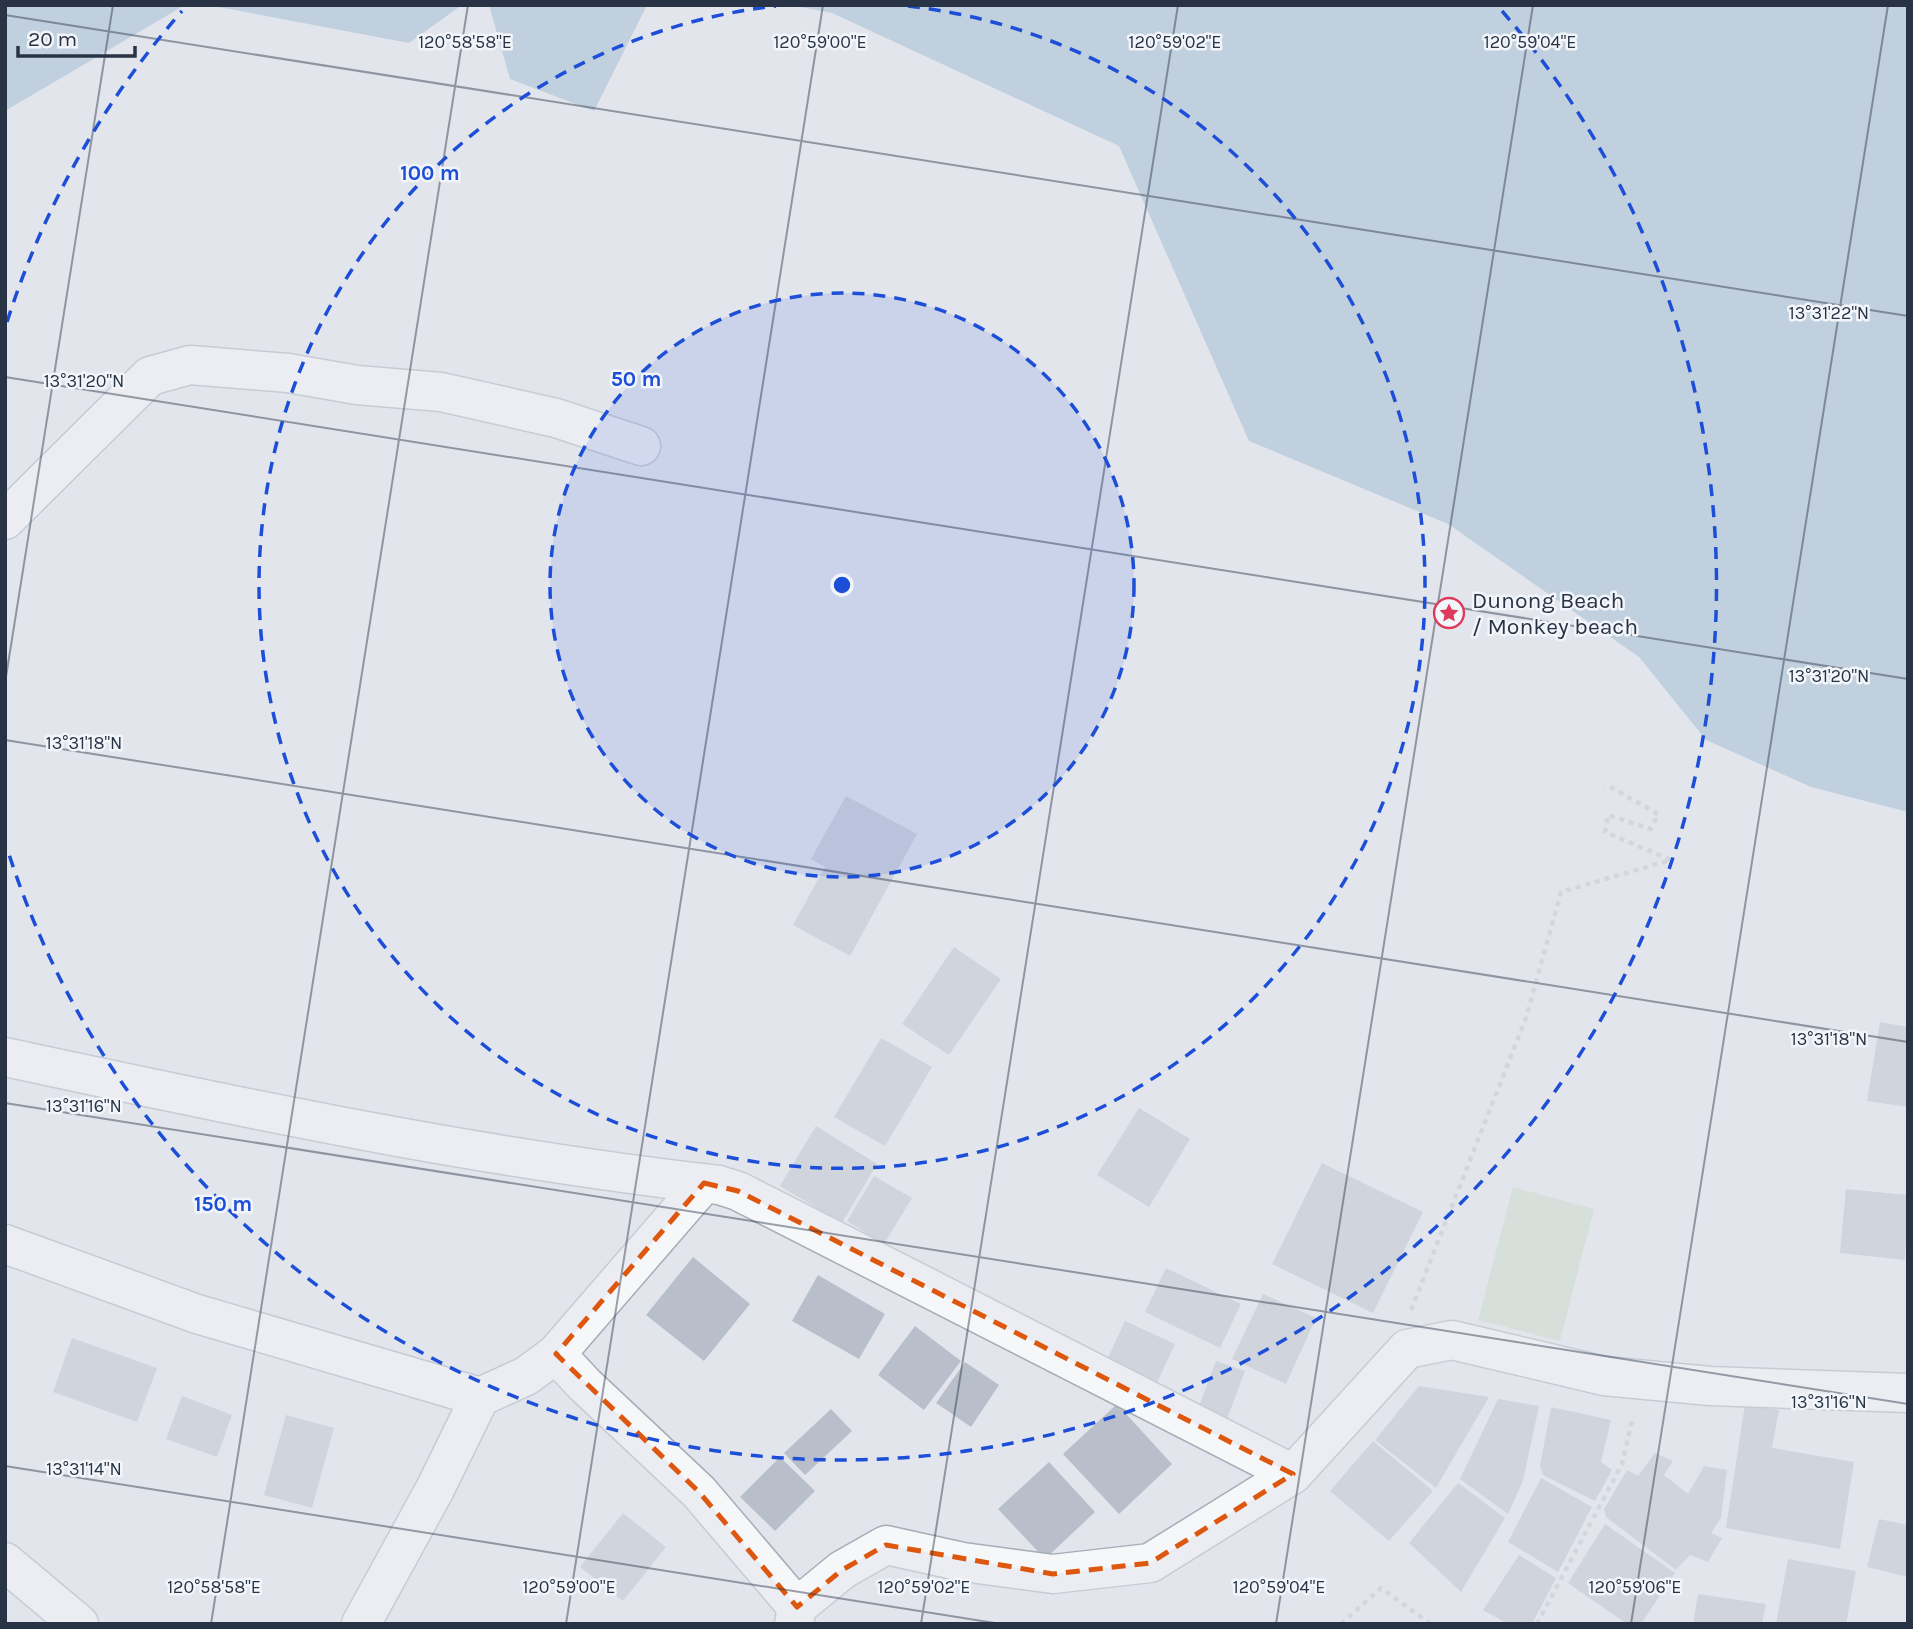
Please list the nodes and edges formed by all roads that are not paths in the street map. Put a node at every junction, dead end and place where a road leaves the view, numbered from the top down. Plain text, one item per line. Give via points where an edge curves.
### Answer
1 (641, 446) dead end
2 (5, 520) edge
3 (5, 1057) edge
4 (704, 1183) junction
5 (5, 1244) edge
6 (556, 1354) junction
7 (1908, 1393) edge
8 (480, 1397) junction
9 (1293, 1474) junction
10 (5, 1562) edge
11 (796, 1616) edge
12 (79, 1624) edge
13 (361, 1624) edge

1 - 2 street via 556,418 441,392 190,365 150,376
3 - 4 street via 456,1148
4 - 6 street
4 - 9 street via 738,1191
5 - 8 street via 197,1314
6 - 8 street via 526,1376
6 - 11 street via 699,1492
7 - 9 street via 1710,1386 1604,1376 1452,1340 1407,1349
8 - 13 street
9 - 11 street via 1150,1563 1053,1574 963,1562 886,1545 842,1570
10 - 12 street

